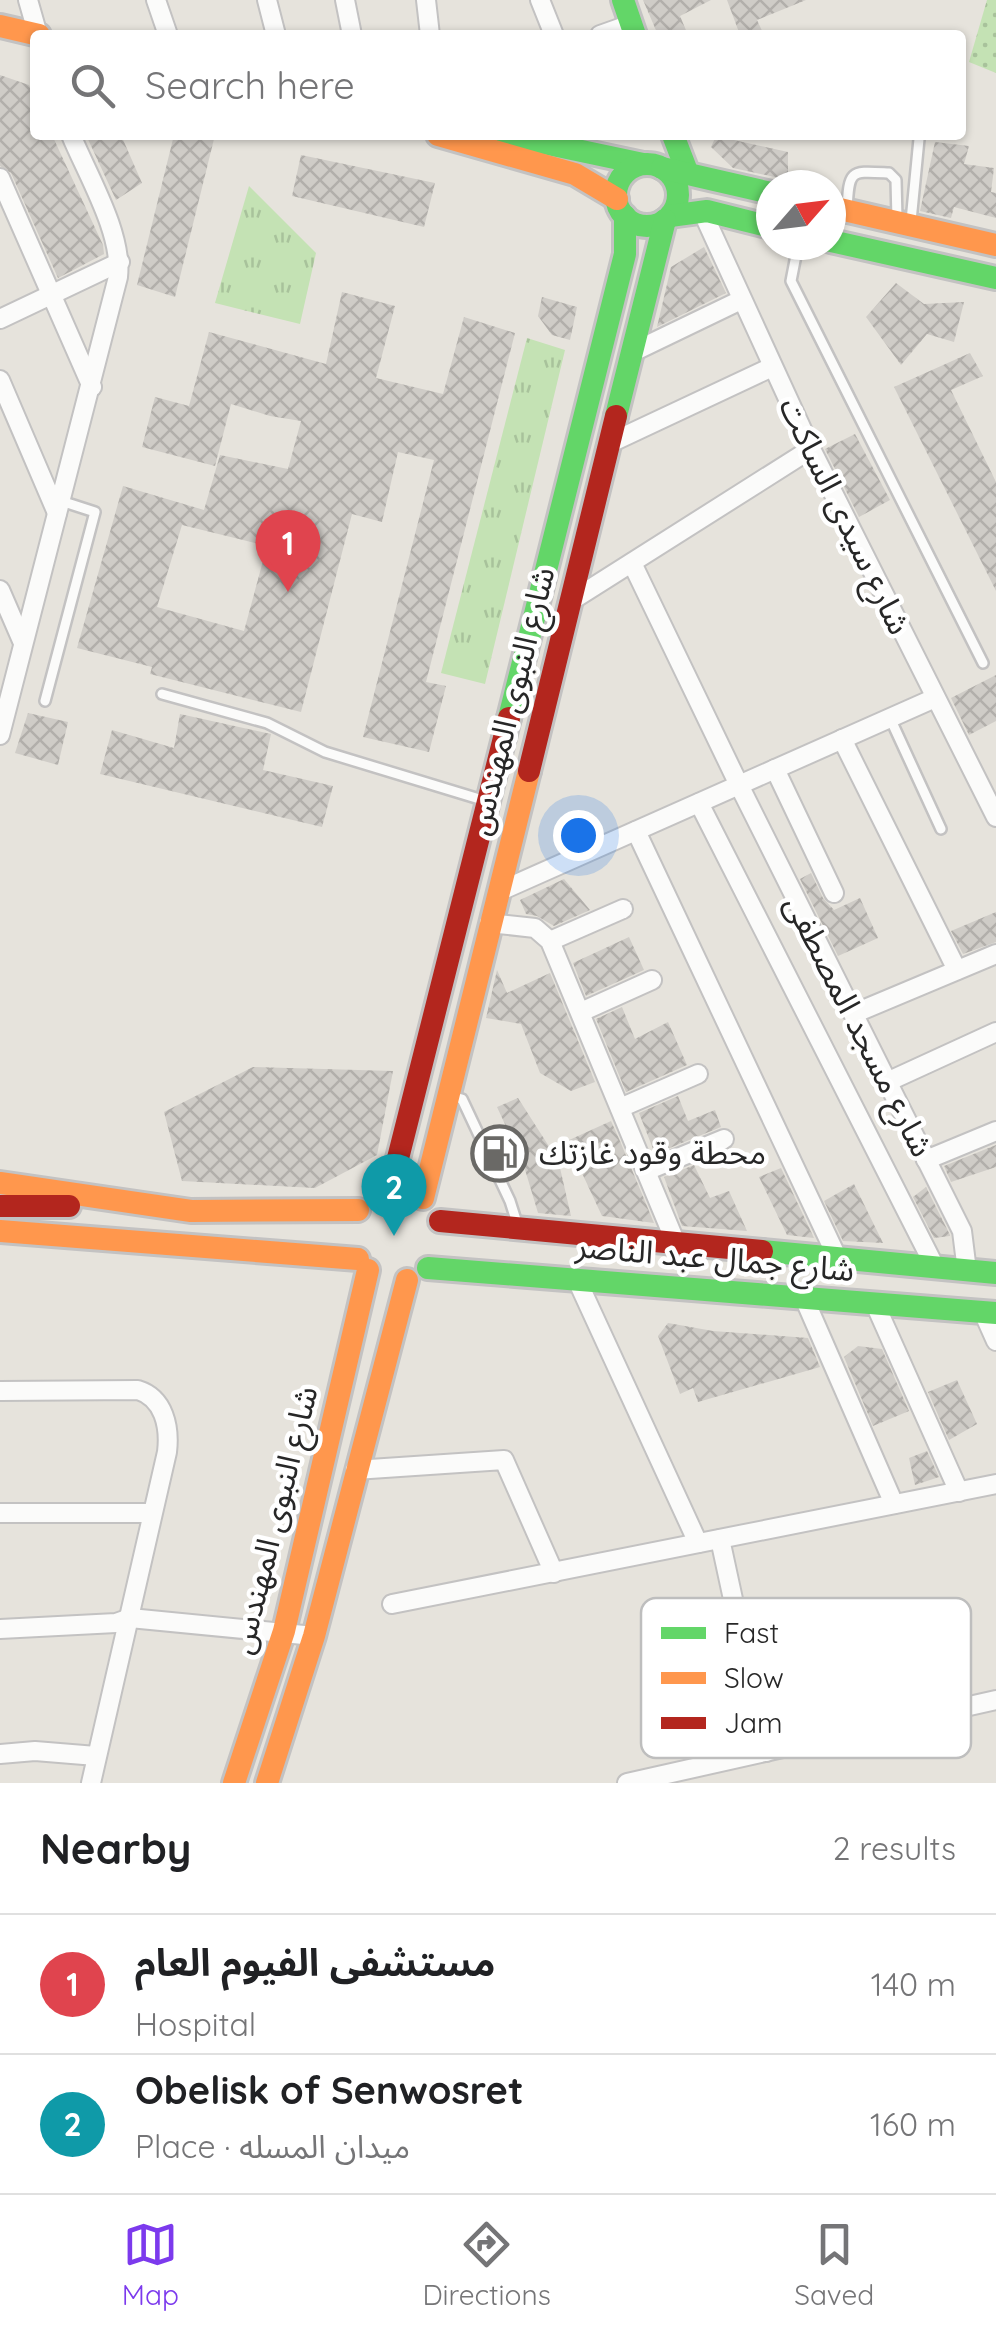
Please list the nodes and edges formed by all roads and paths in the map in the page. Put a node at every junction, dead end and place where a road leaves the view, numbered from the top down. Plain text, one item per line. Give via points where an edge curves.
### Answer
1 (28, 0) edge
2 (156, 0) edge
3 (267, 0) edge
4 (345, 0) edge
5 (426, 0) edge
6 (540, 0) edge
7 (623, 0) edge
8 (0, 26) edge
9 (37, 30) edge
10 (166, 30) edge
11 (275, 30) edge
12 (351, 30) edge
13 (429, 30) edge
14 (552, 30) edge
15 (633, 30) edge
16 (30, 33) edge
17 (74, 140) edge
18 (458, 140) edge
19 (672, 140) edge
20 (675, 140) edge
21 (918, 140) edge
22 (573, 142) edge
23 (652, 166) junction
24 (688, 174) junction
25 (0, 178) edge
26 (846, 188) edge
27 (756, 190) edge
28 (621, 208) junction
29 (702, 211) junction
30 (846, 211) edge
31 (667, 218) junction
32 (756, 224) edge
33 (904, 224) junction
34 (846, 244) edge
35 (996, 245) edge
36 (795, 260) edge
37 (120, 262) junction
38 (996, 278) edge
39 (51, 296) junction
40 (741, 300) junction
41 (0, 320) edge
42 (631, 352) junction
43 (772, 367) junction
44 (0, 380) edge
45 (92, 386) junction
46 (591, 389) junction
47 (620, 396) junction
48 (582, 428) junction
49 (609, 440) junction
50 (811, 450) junction
51 (59, 507) junction
52 (632, 563) junction
53 (0, 590) edge
54 (569, 602) junction
55 (23, 643) junction
56 (983, 663) dead end
57 (162, 694) dead end
58 (935, 698) junction
59 (46, 701) dead end
60 (890, 718) junction
61 (0, 735) edge
62 (842, 740) junction
63 (775, 769) junction
64 (739, 785) junction
65 (488, 802) junction
66 (699, 802) junction
67 (516, 812) junction
68 (996, 817) edge
69 (941, 828) dead end
70 (636, 830) junction
71 (498, 892) junction
72 (834, 893) dead end
73 (623, 909) dead end
74 (489, 923) junction
75 (550, 941) junction
76 (996, 954) edge
77 (957, 970) junction
78 (652, 980) dead end
79 (581, 1012) junction
80 (853, 1014) junction
81 (996, 1032) edge
82 (698, 1074) dead end
83 (887, 1082) junction
84 (446, 1095) junction
85 (620, 1108) junction
86 (996, 1131) edge
87 (724, 1139) dead end
88 (926, 1160) junction
89 (646, 1171) junction
90 (7, 1181) edge
91 (390, 1190) junction
92 (423, 1198) junction
93 (100, 1201) junction
94 (0, 1206) edge
95 (172, 1209) junction
96 (358, 1210) junction
97 (440, 1221) junction
98 (519, 1229) junction
99 (0, 1231) edge
100 (54, 1235) junction
101 (0, 1240) edge
102 (675, 1241) junction
103 (170, 1244) junction
104 (837, 1257) junction
105 (363, 1265) junction
106 (935, 1266) junction
107 (428, 1268) junction
108 (967, 1271) junction
109 (996, 1273) edge
110 (407, 1280) junction
111 (578, 1280) junction
112 (804, 1298) junction
113 (874, 1304) junction
114 (990, 1313) edge
115 (996, 1341) edge
116 (0, 1391) edge
117 (356, 1470) junction
118 (996, 1484) edge
119 (958, 1492) junction
120 (894, 1504) junction
121 (0, 1513) edge
122 (151, 1513) junction
123 (720, 1539) junction
124 (698, 1543) junction
125 (554, 1573) junction
126 (733, 1598) edge
127 (392, 1604) dead end
128 (130, 1618) junction
129 (0, 1629) edge
130 (284, 1631) junction
131 (314, 1636) junction
132 (996, 1700) edge
133 (971, 1706) edge
134 (0, 1754) edge
135 (96, 1756) junction
136 (739, 1758) edge
137 (90, 1783) edge
138 (234, 1783) edge
139 (267, 1783) edge
140 (627, 1783) edge

1 - 9 street
2 - 10 street
3 - 11 street
4 - 12 street
5 - 13 street
6 - 14 street
7 - 15 main road
8 - 16 main road
17 - 37 street
18 - 28 main road via 574,174
19 - 23 street via 670,152
20 - 24 main road
21 - 33 lane
22 - 23 main road
23 - 24 main road
23 - 28 main road via 620,180
23 - 31 main road via 673,179 678,194
24 - 27 main road
25 - 39 street
26 - 33 lane via 859,172 889,172
28 - 31 main road via 649,226
28 - 46 main road, شارع النبوى المهندس via 625,254
29 - 31 main road
29 - 32 main road
29 - 40 street, شارع سيدى الساكت
30 - 33 main road
31 - 42 main road, شارع النبوى المهندس
33 - 35 main road
34 - 38 main road
36 - 56 lane via 791,281
37 - 39 street
37 - 45 street
39 - 41 street
39 - 45 street
40 - 42 street
40 - 43 street, شارع سيدى الساكت
42 - 47 main road, شارع النبوى المهندس
43 - 49 street
43 - 50 street, شارع سيدى الساكت
44 - 51 street
45 - 51 street
46 - 47 main road
46 - 48 main road, شارع النبوى المهندس
47 - 49 main road, شارع النبوى المهندس
48 - 49 main road
48 - 65 main road, شارع النبوى المهندس
49 - 54 main road, شارع النبوى المهندس
50 - 52 street
50 - 58 street, شارع سيدى الساكت
51 - 55 street
51 - 59 lane via 95,512
52 - 54 street
52 - 64 street, شارع مسجد المصطفى
53 - 55 street
54 - 67 main road, شارع النبوى المهندس
55 - 61 street
57 - 65 lane via 267,723 326,752
58 - 60 street
58 - 68 street, شارع سيدى الساكت
60 - 62 street
60 - 69 lane
62 - 63 street
62 - 77 street
63 - 64 street
63 - 72 street
64 - 66 street
64 - 80 street, شارع مسجد المصطفى
65 - 67 main road
65 - 91 main road, شارع النبوى المهندس
66 - 70 street
66 - 106 street
67 - 71 main road, شارع النبوى المهندس
70 - 71 street
70 - 104 street
71 - 74 main road, شارع النبوى المهندس
73 - 75 street
74 - 75 street via 534,928
74 - 84 main road, شارع النبوى المهندس
75 - 79 street
76 - 77 street
77 - 80 street
78 - 79 street
79 - 85 street
80 - 83 street, شارع مسجد المصطفى
81 - 83 street
82 - 85 street
83 - 88 street, شارع مسجد المصطفى
84 - 92 main road, شارع النبوى المهندس
84 - 98 lane via 462,1099
85 - 89 street
86 - 88 street
87 - 89 street
88 - 108 street, شارع مسجد المصطفى via 962,1231
89 - 102 street
90 - 93 main road
91 - 92 main road
91 - 96 main road
92 - 97 main road
93 - 94 main road
93 - 95 main road
95 - 96 main road
95 - 103 main road via 180,1227
96 - 105 main road via 351,1234
97 - 98 main road, شارع جمال عبد الناصر
97 - 107 main road via 441,1246
98 - 102 main road, شارع جمال عبد الناصر
99 - 100 main road
100 - 101 main road
100 - 103 main road
102 - 104 main road, شارع جمال عبد الناصر
103 - 105 main road
104 - 106 main road, شارع جمال عبد الناصر
105 - 110 main road
105 - 130 main road, شارع النبوى المهندس
106 - 108 main road, شارع جمال عبد الناصر
107 - 110 main road
107 - 111 main road, شارع جمال عبد الناصر
108 - 109 main road, شارع جمال عبد الناصر
110 - 117 main road, شارع النبوى المهندس
111 - 112 main road, شارع جمال عبد الناصر
111 - 124 street
112 - 113 main road, شارع جمال عبد الناصر
112 - 120 street
113 - 114 main road, شارع جمال عبد الناصر
113 - 119 street
114 - 115 street
116 - 122 street via 149,1394 164,1415 169,1440
117 - 125 street via 504,1460
117 - 131 main road, شارع النبوى المهندس
118 - 119 street
119 - 120 street
120 - 123 street
121 - 122 street
122 - 128 street
123 - 124 street
123 - 126 street
124 - 125 street
125 - 127 street
128 - 129 street
128 - 130 street
128 - 135 street
130 - 131 street
130 - 138 main road, شارع النبوى المهندس
131 - 139 main road, شارع النبوى المهندس
132 - 133 street
134 - 135 street
135 - 137 street
136 - 140 street

